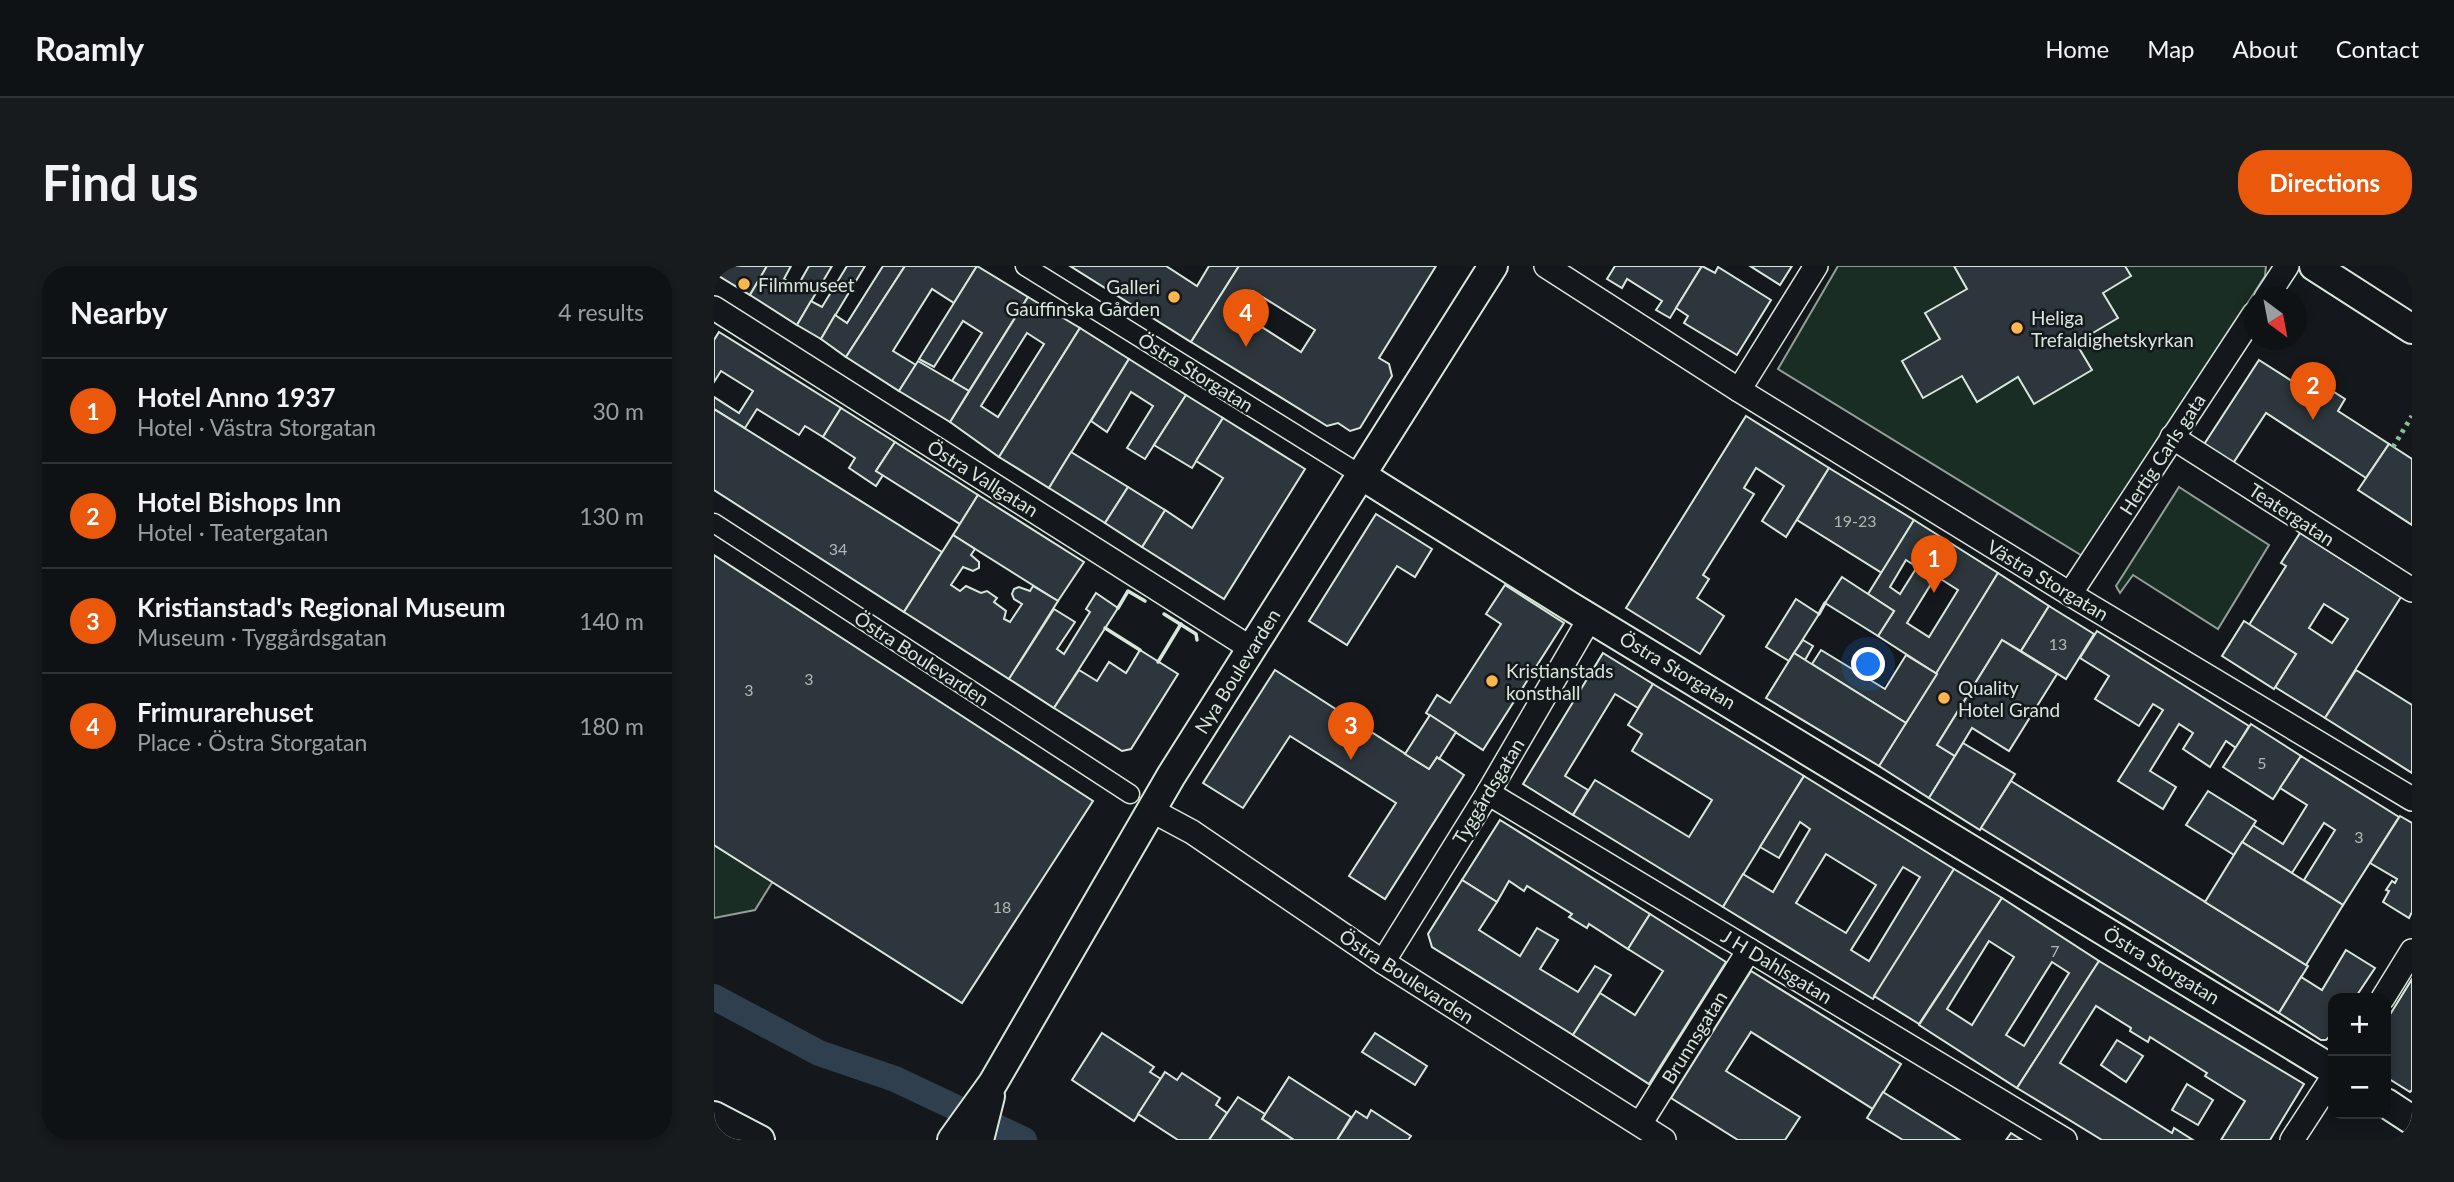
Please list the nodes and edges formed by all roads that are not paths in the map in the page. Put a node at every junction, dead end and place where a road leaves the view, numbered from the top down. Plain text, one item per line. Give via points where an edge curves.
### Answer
1 (1025, 266) edge
2 (1060, 266) edge
3 (1493, 266) edge
4 (1546, 266) edge
5 (1816, 266) edge
6 (2287, 266) edge
7 (2314, 266) edge
8 (1051, 282) junction
9 (2273, 287) edge
10 (714, 308) edge
11 (2412, 329) edge
12 (2244, 330) edge
13 (1739, 390) junction
14 (2172, 437) junction
15 (1361, 475) junction
16 (714, 523) edge
17 (2412, 590) edge
18 (2070, 594) junction
19 (1590, 618) junction
20 (1252, 649) junction
21 (1488, 793) junction
22 (2412, 799) edge
23 (1140, 802) junction
24 (1749, 950) junction
25 (2412, 951) edge
26 (1383, 962) junction
27 (2386, 993) edge
28 (2328, 1067) edge
29 (2328, 1085) edge
30 (2391, 1106) edge
31 (714, 1116) edge
32 (2412, 1120) edge
33 (1640, 1124) junction
34 (962, 1138) edge
35 (756, 1139) edge
36 (1664, 1140) edge
37 (2065, 1140) edge
38 (2292, 1140) edge

1 - 8 street, Östra Storgatan
2 - 8 street
3 - 15 street, Nya Boulevarden
4 - 13 street, Västra Storgatan
5 - 13 street
6 - 9 street
7 - 11 street
8 - 15 street, Östra Storgatan
10 - 20 street, Östra Vallgatan
12 - 14 street, Hertig Carls gata
13 - 18 street, Västra Storgatan
14 - 17 street, Teatergatan
14 - 18 street, Hertig Carls gata
15 - 19 street, Östra Storgatan
15 - 20 street, Nya Boulevarden
16 - 23 street, Östra Boulevarden
18 - 22 street, Västra Storgatan
19 - 21 street, Tyggårdsgatan
19 - 28 street, Östra Storgatan
20 - 23 street, Nya Boulevarden
21 - 24 street, J H Dahlsgatan
21 - 26 street, Tyggårdsgatan
23 - 26 street, Östra Boulevarden via 1192,832
23 - 34 street, Nya Boulevarden
24 - 33 street, Brunnsgatan
24 - 37 street, J H Dahlsgatan
25 - 27 street
26 - 33 street, Östra Boulevarden
29 - 38 street
30 - 32 street
31 - 35 street
33 - 36 street, Östra Boulevarden

